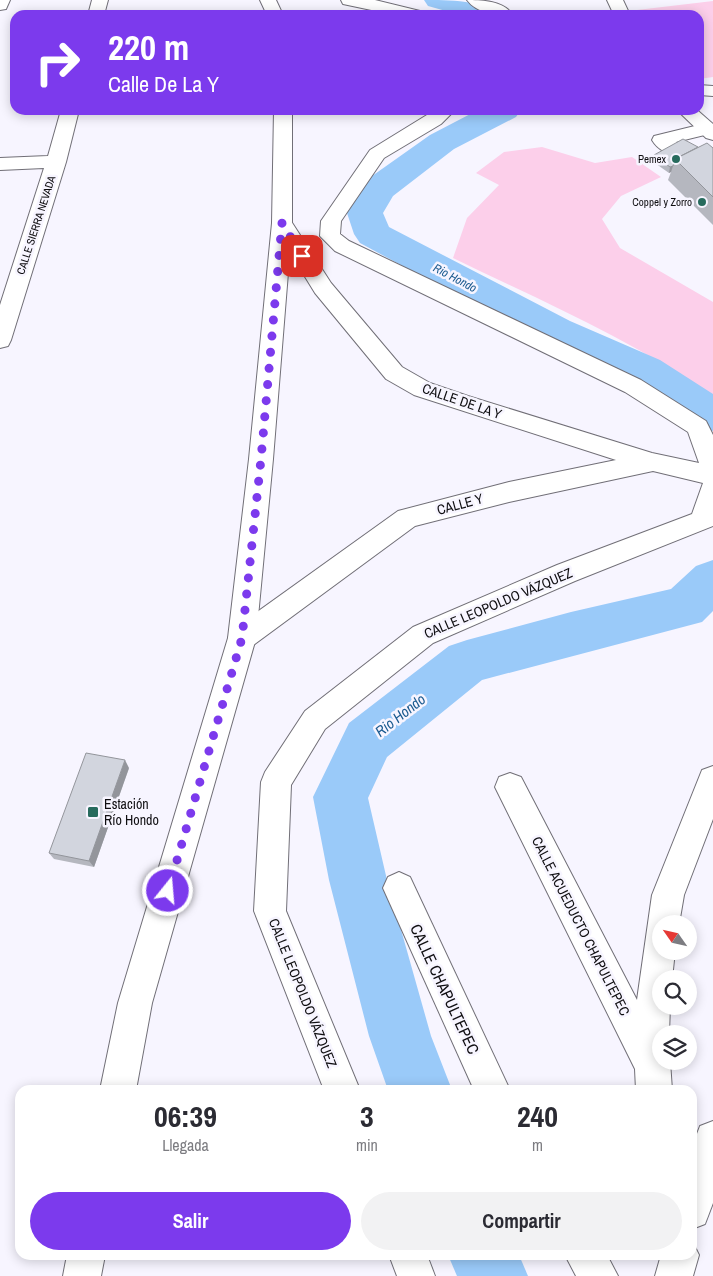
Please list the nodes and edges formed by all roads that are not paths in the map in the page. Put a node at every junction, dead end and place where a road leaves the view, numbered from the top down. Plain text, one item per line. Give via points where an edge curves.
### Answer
1 (2, 0) edge
2 (349, 0) edge
3 (475, 0) edge
4 (0, 5) edge
5 (396, 10) edge
6 (495, 10) edge
7 (69, 115) edge
8 (283, 115) edge
9 (440, 115) edge
10 (691, 115) edge
11 (710, 132) edge
12 (674, 149) edge
13 (56, 162) junction
14 (0, 164) edge
15 (282, 223) junction
16 (0, 340) edge
17 (653, 462) junction
18 (713, 467) edge
19 (713, 476) edge
20 (713, 490) edge
21 (242, 638) junction
22 (713, 780) edge
23 (510, 787) dead end
24 (398, 888) dead end
25 (665, 915) edge
26 (658, 960) edge
27 (653, 1078) edge
28 (119, 1085) edge
29 (340, 1085) edge
30 (490, 1085) edge
31 (713, 1139) edge
32 (697, 1194) edge
33 (85, 1260) edge
34 (410, 1260) edge
35 (588, 1260) edge
36 (671, 1260) edge
37 (678, 1260) edge
38 (82, 1276) edge
39 (416, 1276) edge
40 (599, 1276) edge
41 (673, 1276) edge

1 - 4 street
2 - 5 street
3 - 6 street
7 - 13 street, CALLE SIERRA NEVADA
8 - 15 street
9 - 18 street via 377,154 331,221 330,236 342,246 633,386 698,427
10 - 11 street
11 - 12 street via 661,140
13 - 14 street
13 - 16 street, CALLE SIERRA NEVADA
15 - 17 street, CALLE DE LA Y via 323,288 394,373 422,389
15 - 21 street
17 - 19 street, CALLE Y
17 - 21 street, CALLE Y via 509,492 407,518
20 - 29 street, CALLE LEOPOLDO VÁZQUEZ via 703,521 566,573 422,634 315,720 276,782 270,911
21 - 28 street via 135,1003
22 - 25 street via 668,895
23 - 27 street, CALLE ACUEDUCTO CHAPULTEPEC
24 - 30 street, CALLE CHAPULTEPEC
26 - 27 street, CALLE ACUEDUCTO CHAPULTEPEC via 654,982
31 - 32 street
33 - 38 street
34 - 39 street
35 - 40 street
36 - 41 street
37 - 41 street

